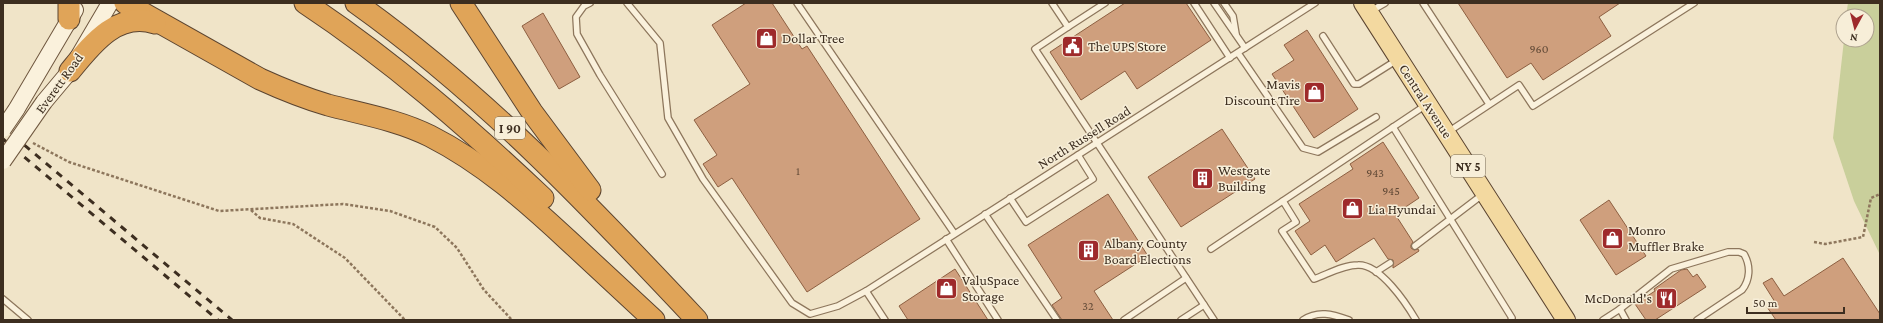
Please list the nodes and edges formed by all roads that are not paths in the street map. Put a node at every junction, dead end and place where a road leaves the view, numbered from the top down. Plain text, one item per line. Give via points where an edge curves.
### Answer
1 (110, 3) edge
2 (125, 3) edge
3 (305, 3) edge
4 (356, 3) edge
5 (461, 3) edge
6 (590, 3) edge
7 (627, 3) edge
8 (797, 3) edge
9 (1052, 3) edge
10 (1105, 3) edge
11 (1194, 3) edge
12 (1214, 3) edge
13 (1224, 3) edge
14 (1315, 3) edge
15 (1385, 3) edge
16 (1423, 3) edge
17 (1694, 3) edge
18 (72, 8) edge
19 (1366, 8) edge
20 (1068, 27) junction
21 (175, 30) junction
22 (1236, 36) junction
23 (1322, 36) dead end
24 (1245, 48) junction
25 (1238, 52) junction
26 (1230, 58) junction
27 (1399, 59) junction
28 (70, 71) junction
29 (1428, 104) junction
30 (1489, 104) junction
31 (1376, 117) dead end
32 (1393, 126) junction
33 (3, 129) edge
34 (1446, 133) junction
35 (1097, 143) junction
36 (1078, 155) junction
37 (3, 160) edge
38 (662, 174) dead end
39 (1486, 193) junction
40 (1010, 198) junction
41 (1283, 201) junction
42 (985, 214) junction
43 (1450, 219) junction
44 (954, 233) junction
45 (946, 238) junction
46 (1415, 246) dead end
47 (1211, 249) dead end
48 (1390, 263) dead end
49 (649, 269) junction
50 (1376, 272) junction
51 (1186, 278) junction
52 (866, 291) junction
53 (3, 299) edge
54 (1204, 305) junction
55 (1620, 309) junction
56 (28, 320) edge
57 (654, 320) edge
58 (660, 320) edge
59 (697, 320) edge
60 (885, 320) edge
61 (998, 320) edge
62 (1057, 320) edge
63 (1124, 320) edge
64 (1181, 320) edge
65 (1214, 320) edge
66 (1303, 320) edge
67 (1349, 320) edge
68 (1416, 320) edge
69 (1511, 320) edge
70 (1566, 320) edge
71 (1603, 320) edge
72 (1626, 320) edge
73 (1697, 320) edge

1 - 28 street, Everett Road
2 - 21 highway
3 - 58 highway, I 90 via 373,51 464,125 548,203
4 - 49 highway, I 90 via 482,103 568,183
5 - 49 highway via 532,112
6 - 38 lane via 584,6 576,17 577,34
7 - 52 lane, North Russell Road via 660,43 668,118 703,179 792,303 810,314 838,306
8 - 44 lane
9 - 20 lane
10 - 20 lane
11 - 26 lane
12 - 22 lane
13 - 22 lane via 1233,16
14 - 24 lane, North Russell Road
15 - 19 lane
16 - 30 lane
17 - 30 lane via 1533,106 1519,85
18 - 33 street, Everett Road, bridge
19 - 27 main road, Central Avenue / NY 5
20 - 35 lane via 1035,49
21 - 28 highway via 141,20 116,25 95,41
21 - 57 highway via 254,76 282,89 305,98 401,124 453,148 520,196
22 - 24 lane
23 - 27 lane via 1354,84 1359,84
24 - 25 lane, North Russell Road
25 - 26 lane, North Russell Road
25 - 31 lane via 1303,148 1318,152
26 - 35 lane, North Russell Road
27 - 29 main road, Central Avenue / NY 5
28 - 37 street, Everett Road, bridge via 44,102
29 - 32 lane
29 - 34 main road, Central Avenue / NY 5
30 - 34 lane
32 - 41 lane
32 - 43 lane
34 - 39 main road, Central Avenue / NY 5
35 - 36 lane, North Russell Road
35 - 51 lane
36 - 40 lane, North Russell Road
36 - 40 lane via 1093,179 1026,222
39 - 43 lane
39 - 70 main road, Central Avenue / NY 5
40 - 42 lane, North Russell Road
41 - 47 lane
41 - 50 lane via 1296,222 1282,231 1314,279 1359,264
42 - 44 lane, North Russell Road
42 - 62 lane
43 - 46 lane
43 - 69 lane
44 - 45 lane, North Russell Road
45 - 52 lane, North Russell Road
45 - 61 lane
48 - 50 lane
49 - 59 highway, I 90
50 - 68 lane via 1398,292
51 - 54 lane
51 - 63 lane
52 - 60 lane
53 - 56 lane
54 - 64 lane
54 - 65 lane
55 - 71 lane
55 - 72 lane
55 - 73 lane via 1671,269 1728,252 1744,254 1749,271 1747,284
66 - 67 lane via 1312,314 1335,315

